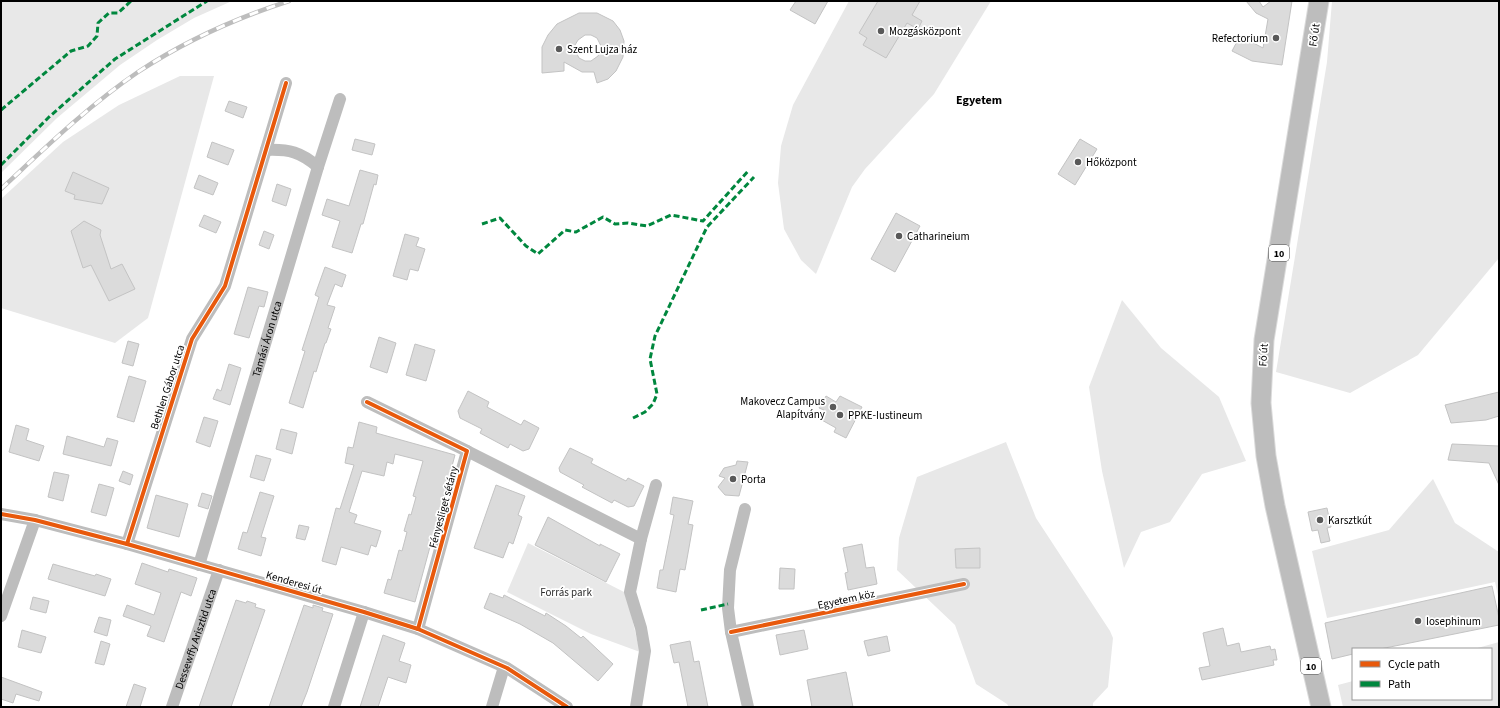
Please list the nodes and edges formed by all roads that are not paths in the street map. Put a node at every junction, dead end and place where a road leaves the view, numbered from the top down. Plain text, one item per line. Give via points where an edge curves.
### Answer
1 (1319, 1) edge
2 (286, 83) dead end
3 (340, 99) dead end
4 (266, 150) junction
5 (318, 167) junction
6 (367, 402) dead end
7 (467, 451) junction
8 (656, 485) dead end
9 (745, 509) dead end
10 (1, 514) edge
11 (35, 520) junction
12 (641, 539) junction
13 (127, 544) junction
14 (199, 564) junction
15 (218, 570) junction
16 (964, 584) dead end
17 (364, 612) junction
18 (1, 616) edge
19 (418, 629) junction
20 (731, 632) junction
21 (504, 667) junction
22 (172, 707) edge
23 (334, 707) edge
24 (492, 707) edge
25 (567, 707) edge
26 (636, 707) edge
27 (748, 707) edge
28 (1321, 707) edge

1 - 28 main road, Fő út / 10 via 1264,340 1261,404 1266,456 1275,506
2 - 4 street, Bethlen Gábor utca
3 - 5 street, Tamási Áron utca
4 - 5 street via 288,150 302,155
4 - 13 street, Bethlen Gábor utca via 225,286 192,339
5 - 14 street, Tamási Áron utca
6 - 7 street
7 - 12 street
7 - 19 street, Fényesliget sétány
8 - 12 street
9 - 20 street via 730,570 728,608
10 - 11 street, Kenderesi út
11 - 13 street, Kenderesi út
11 - 18 street
12 - 26 street via 630,592 645,651
13 - 14 street, Kenderesi út
14 - 15 street, Kenderesi út
15 - 17 street, Kenderesi út
15 - 22 street, Dessewffy Arisztid utca
16 - 20 street, Egyetem köz
17 - 19 street, Kenderesi út
17 - 23 street
19 - 21 street, Kenderesi út
20 - 27 street
21 - 24 street
21 - 25 street, Kenderesi út

